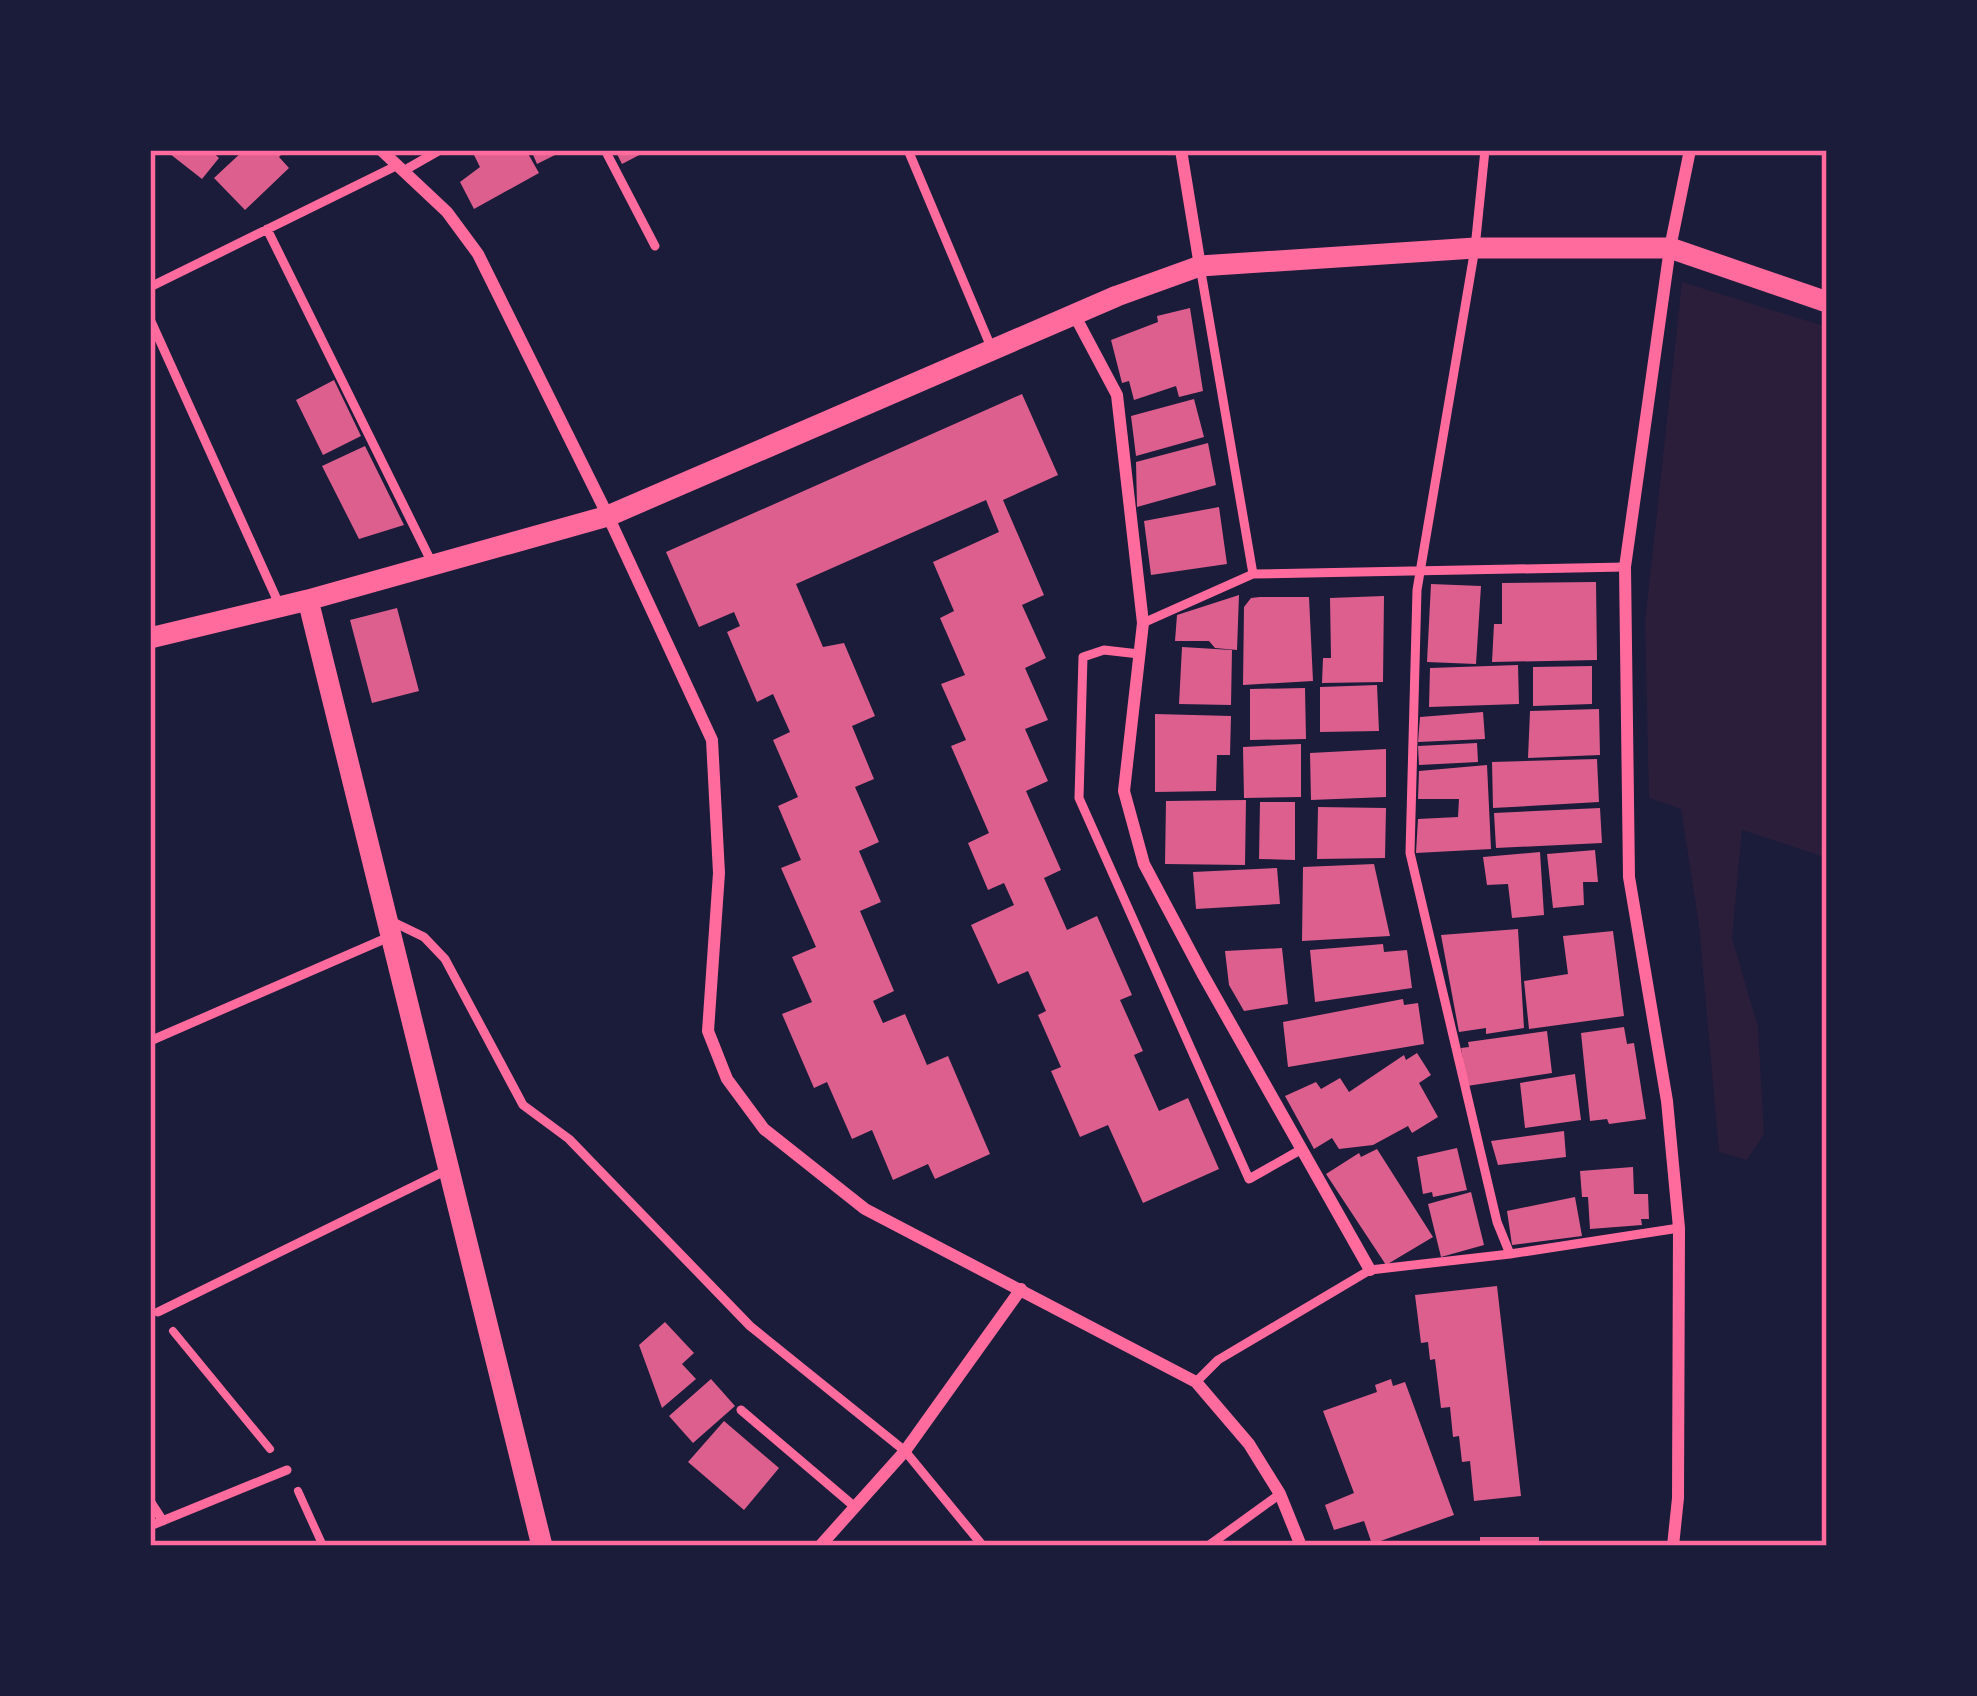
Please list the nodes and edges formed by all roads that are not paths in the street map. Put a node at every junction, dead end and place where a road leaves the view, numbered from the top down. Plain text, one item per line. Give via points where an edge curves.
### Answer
1 (381, 150) edge
2 (440, 150) edge
3 (605, 150) edge
4 (908, 150) edge
5 (1180, 150) edge
6 (1485, 150) edge
7 (1690, 150) edge
8 (402, 167) junction
9 (267, 229) junction
10 (655, 246) dead end
11 (1475, 248) junction
12 (1670, 248) junction
13 (1200, 266) junction
14 (150, 287) edge
15 (1827, 302) edge
16 (1075, 316) junction
17 (150, 319) edge
18 (993, 352) junction
19 (608, 516) junction
20 (433, 565) junction
21 (1625, 567) junction
22 (1420, 572) junction
23 (1253, 574) junction
24 (308, 601) junction
25 (281, 607) junction
26 (1143, 623) junction
27 (150, 638) edge
28 (1139, 654) junction
29 (386, 927) junction
30 (150, 1041) edge
31 (1302, 1149) junction
32 (447, 1170) junction
33 (1679, 1228) junction
34 (1510, 1254) junction
35 (1370, 1270) junction
36 (1021, 1289) junction
37 (158, 1312) road end
38 (1196, 1382) junction
39 (741, 1410) dead end
40 (905, 1451) junction
41 (287, 1470) road end
42 (1280, 1494) junction
43 (150, 1501) edge
44 (856, 1507) junction
45 (163, 1521) junction
46 (150, 1526) edge
47 (542, 1546) edge
48 (820, 1546) edge
49 (983, 1546) edge
50 (1208, 1546) edge
51 (1301, 1546) edge
52 (1673, 1546) edge

1 - 8 street
2 - 8 lane
3 - 10 lane
4 - 18 lane
5 - 13 street
6 - 11 lane
7 - 12 street
8 - 9 lane
8 - 19 street via 478,254
9 - 14 lane
9 - 20 lane
11 - 12 street
11 - 13 street
11 - 22 lane
12 - 15 street
12 - 21 street
13 - 16 street
13 - 23 lane
16 - 18 street
16 - 26 street via 1117,395
17 - 25 lane
18 - 19 street
19 - 20 street
19 - 36 street via 712,740 719,873 708,1031 727,1079 764,1129 865,1209
20 - 24 street
21 - 22 lane
21 - 33 street via 1629,877 1667,1101
22 - 23 lane
22 - 34 lane via 1410,853
23 - 26 lane
24 - 25 street
24 - 29 street
25 - 27 street
26 - 28 street
28 - 31 street via 1124,791 1144,864
28 - 31 lane via 1083,657 1079,798 1249,1179
29 - 30 lane
29 - 32 street
29 - 40 lane via 424,937 445,959 523,1105 569,1139 750,1326
31 - 35 street
32 - 37 lane
32 - 47 street
33 - 34 lane
33 - 52 street
34 - 35 lane
35 - 38 lane via 1218,1360
36 - 38 street
36 - 40 street
38 - 42 street
39 - 44 lane
40 - 44 street
40 - 49 lane
41 - 45 lane
42 - 50 lane
42 - 51 street
43 - 45 lane
44 - 48 street
45 - 46 lane

